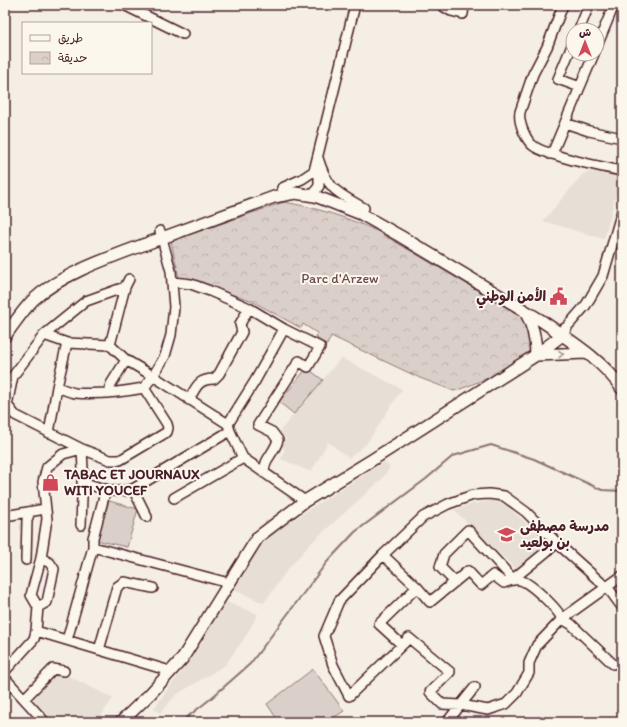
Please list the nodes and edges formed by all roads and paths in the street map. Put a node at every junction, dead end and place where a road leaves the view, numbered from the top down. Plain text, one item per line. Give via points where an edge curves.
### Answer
1 (124, 5) edge
2 (355, 5) edge
3 (441, 5) edge
4 (464, 5) edge
5 (563, 5) edge
6 (589, 5) edge
7 (614, 5) edge
8 (582, 22) edge
9 (605, 27) edge
10 (183, 34) dead end
11 (565, 62) edge
12 (591, 62) edge
13 (580, 87) junction
14 (565, 123) junction
15 (622, 138) edge
16 (550, 154) junction
17 (317, 157) junction
18 (314, 171) junction
19 (622, 171) edge
20 (282, 188) junction
21 (315, 193) junction
22 (364, 208) junction
23 (622, 211) edge
24 (161, 235) junction
25 (173, 282) junction
26 (249, 308) junction
27 (525, 311) junction
28 (5, 323) edge
29 (284, 329) junction
30 (564, 332) junction
31 (44, 335) junction
32 (5, 336) edge
33 (67, 342) junction
34 (110, 345) junction
35 (586, 353) junction
36 (536, 355) junction
37 (126, 360) junction
38 (153, 376) junction
39 (622, 377) edge
40 (57, 387) junction
41 (144, 388) junction
42 (622, 389) edge
43 (108, 393) junction
44 (188, 400) junction
45 (229, 428) junction
46 (49, 433) junction
47 (82, 449) junction
48 (244, 458) junction
49 (264, 473) junction
50 (82, 482) junction
51 (106, 489) junction
52 (133, 489) junction
53 (174, 498) dead end
54 (305, 501) junction
55 (45, 509) junction
56 (30, 512) junction
57 (5, 516) edge
58 (147, 517) dead end
59 (81, 525) dead end
60 (557, 543) junction
61 (93, 547) junction
62 (383, 555) junction
63 (41, 558) junction
64 (26, 560) dead end
65 (622, 576) edge
66 (513, 579) junction
67 (455, 582) junction
68 (229, 583) junction
69 (417, 587) junction
70 (606, 587) junction
71 (153, 588) dead end
72 (622, 607) edge
73 (38, 608) junction
74 (562, 619) junction
75 (36, 631) junction
76 (67, 640) junction
77 (402, 645) junction
78 (99, 650) junction
79 (613, 664) dead end
80 (5, 671) edge
81 (64, 671) dead end
82 (170, 672) junction
83 (5, 678) edge
84 (475, 687) dead end
85 (24, 699) junction
86 (461, 705) junction
87 (44, 721) edge
88 (121, 722) edge
89 (447, 722) edge

1 - 10 street
2 - 17 street
3 - 4 street via 463,14
5 - 16 street via 547,47 533,74 519,116 524,134 534,147
6 - 8 street
7 - 9 street
11 - 13 street via 558,79
12 - 13 street
13 - 14 street
14 - 15 street
14 - 16 street
16 - 19 street
17 - 18 street
17 - 21 street via 320,181
17 - 22 street via 323,174 334,190
18 - 20 street
18 - 21 street
20 - 21 main road via 295,186
20 - 24 main road
21 - 22 main road
21 - 24 main road via 294,193 274,197
21 - 27 main road via 361,214
22 - 30 main road via 546,316
23 - 30 street via 603,276 586,304
24 - 25 street
24 - 28 main road via 79,262 29,294
24 - 32 main road via 83,269 55,285 34,300
25 - 26 street via 191,284
25 - 38 street via 171,335 165,356
26 - 29 street
26 - 44 street via 240,324 242,332 219,374 214,379 200,382
27 - 30 main road
27 - 36 main road via 533,332
29 - 45 street
29 - 49 street via 320,347 308,367 299,361 258,425 272,432 278,440 264,464
30 - 35 main road
30 - 36 main road
30 - 39 main road via 602,358
31 - 33 street
31 - 34 street via 86,301 112,293 127,283
31 - 46 street via 13,376 7,405 15,415
33 - 34 street
33 - 40 street
34 - 37 street
36 -> 35 main road
35 - 42 main road via 609,373
36 - 54 main road
37 - 38 street
37 - 43 street
38 - 41 street
38 - 44 street
40 - 43 street via 74,393
40 - 46 street
41 - 43 street
41 - 47 street via 167,424 167,432 120,460 110,460
44 - 45 street
45 - 48 street
45 - 52 street
46 - 47 street
47 - 50 street
47 - 55 street via 63,454 47,467 43,482
48 - 49 street
48 - 53 street
49 - 54 street
50 - 51 street
50 - 59 street
51 - 52 street via 122,492
51 - 61 street
52 - 58 street
54 - 68 main road via 258,537
55 - 56 street
55 - 63 street via 47,519
56 - 57 street
56 - 64 street via 27,520
60 - 62 street via 526,512 504,496 478,494 423,516
60 - 66 street
60 - 70 street
61 - 68 street
61 - 76 street
62 - 69 street
62 - 77 street via 339,601 324,636 333,665 350,696
63 - 73 street via 31,595
63 - 73 street via 54,569 47,602
65 - 70 street
66 - 67 street via 504,583 493,575 481,585 468,571
66 - 67 street via 468,530 444,554 440,567
66 - 74 street via 521,580 545,597 560,613
67 - 69 street via 430,602
68 - 82 main road via 182,659
69 - 77 street via 379,624
70 - 72 street
70 - 74 street
71 - 78 street via 124,582 117,587
73 - 75 street
74 - 79 street via 571,624
74 - 86 street via 537,645 529,662 529,673 517,693 506,704 488,710
75 - 76 street
75 - 80 street via 34,639
76 - 78 street
77 - 86 street via 409,638 450,672 430,692 442,704
78 - 82 street
81 - 85 street via 53,669
82 - 88 main road
83 - 85 street
84 - 86 street
85 - 87 street
86 - 89 street

